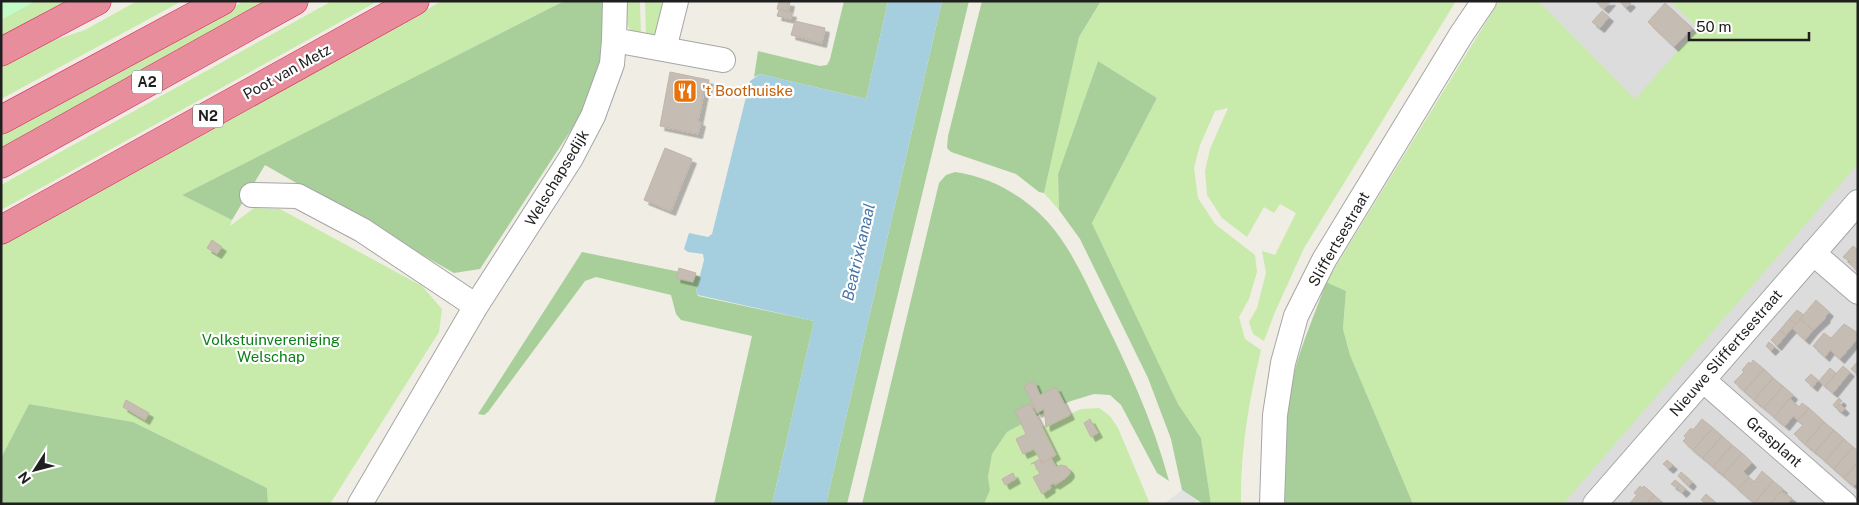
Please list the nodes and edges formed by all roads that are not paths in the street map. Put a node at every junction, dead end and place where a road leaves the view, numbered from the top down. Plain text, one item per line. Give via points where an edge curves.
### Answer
1 (97, 1) edge
2 (222, 1) edge
3 (294, 1) edge
4 (415, 1) edge
5 (615, 1) edge
6 (676, 1) edge
7 (1484, 1) edge
8 (614, 40) junction
9 (654, 47) junction
10 (1, 52) edge
11 (723, 60) dead end
12 (1, 120) edge
13 (1, 164) edge
14 (252, 195) dead end
15 (1858, 202) edge
16 (1, 230) edge
17 (1813, 253) junction
18 (1858, 292) edge
19 (476, 306) junction
20 (1703, 380) junction
21 (360, 504) edge
22 (1272, 504) edge
23 (1595, 504) edge
24 (1845, 504) edge

1 - 10 highway
2 - 12 highway, A2
3 - 13 highway, A2
4 - 16 highway, Poot van Metz / N2
5 - 8 street, Welschapsedijk
6 - 9 street
7 - 22 street, Sliffertsestraat via 1324,260 1296,316 1283,363 1275,415
8 - 9 street
8 - 19 street, Welschapsedijk via 612,64 580,142
9 - 11 street
14 - 19 street via 298,196 362,230
15 - 17 street, Nieuwe Sliffertsestraat
17 - 18 street
17 - 20 street, Nieuwe Sliffertsestraat
19 - 21 street, Welschapsedijk
20 - 23 street, Nieuwe Sliffertsestraat
20 - 24 street, Grasplant

